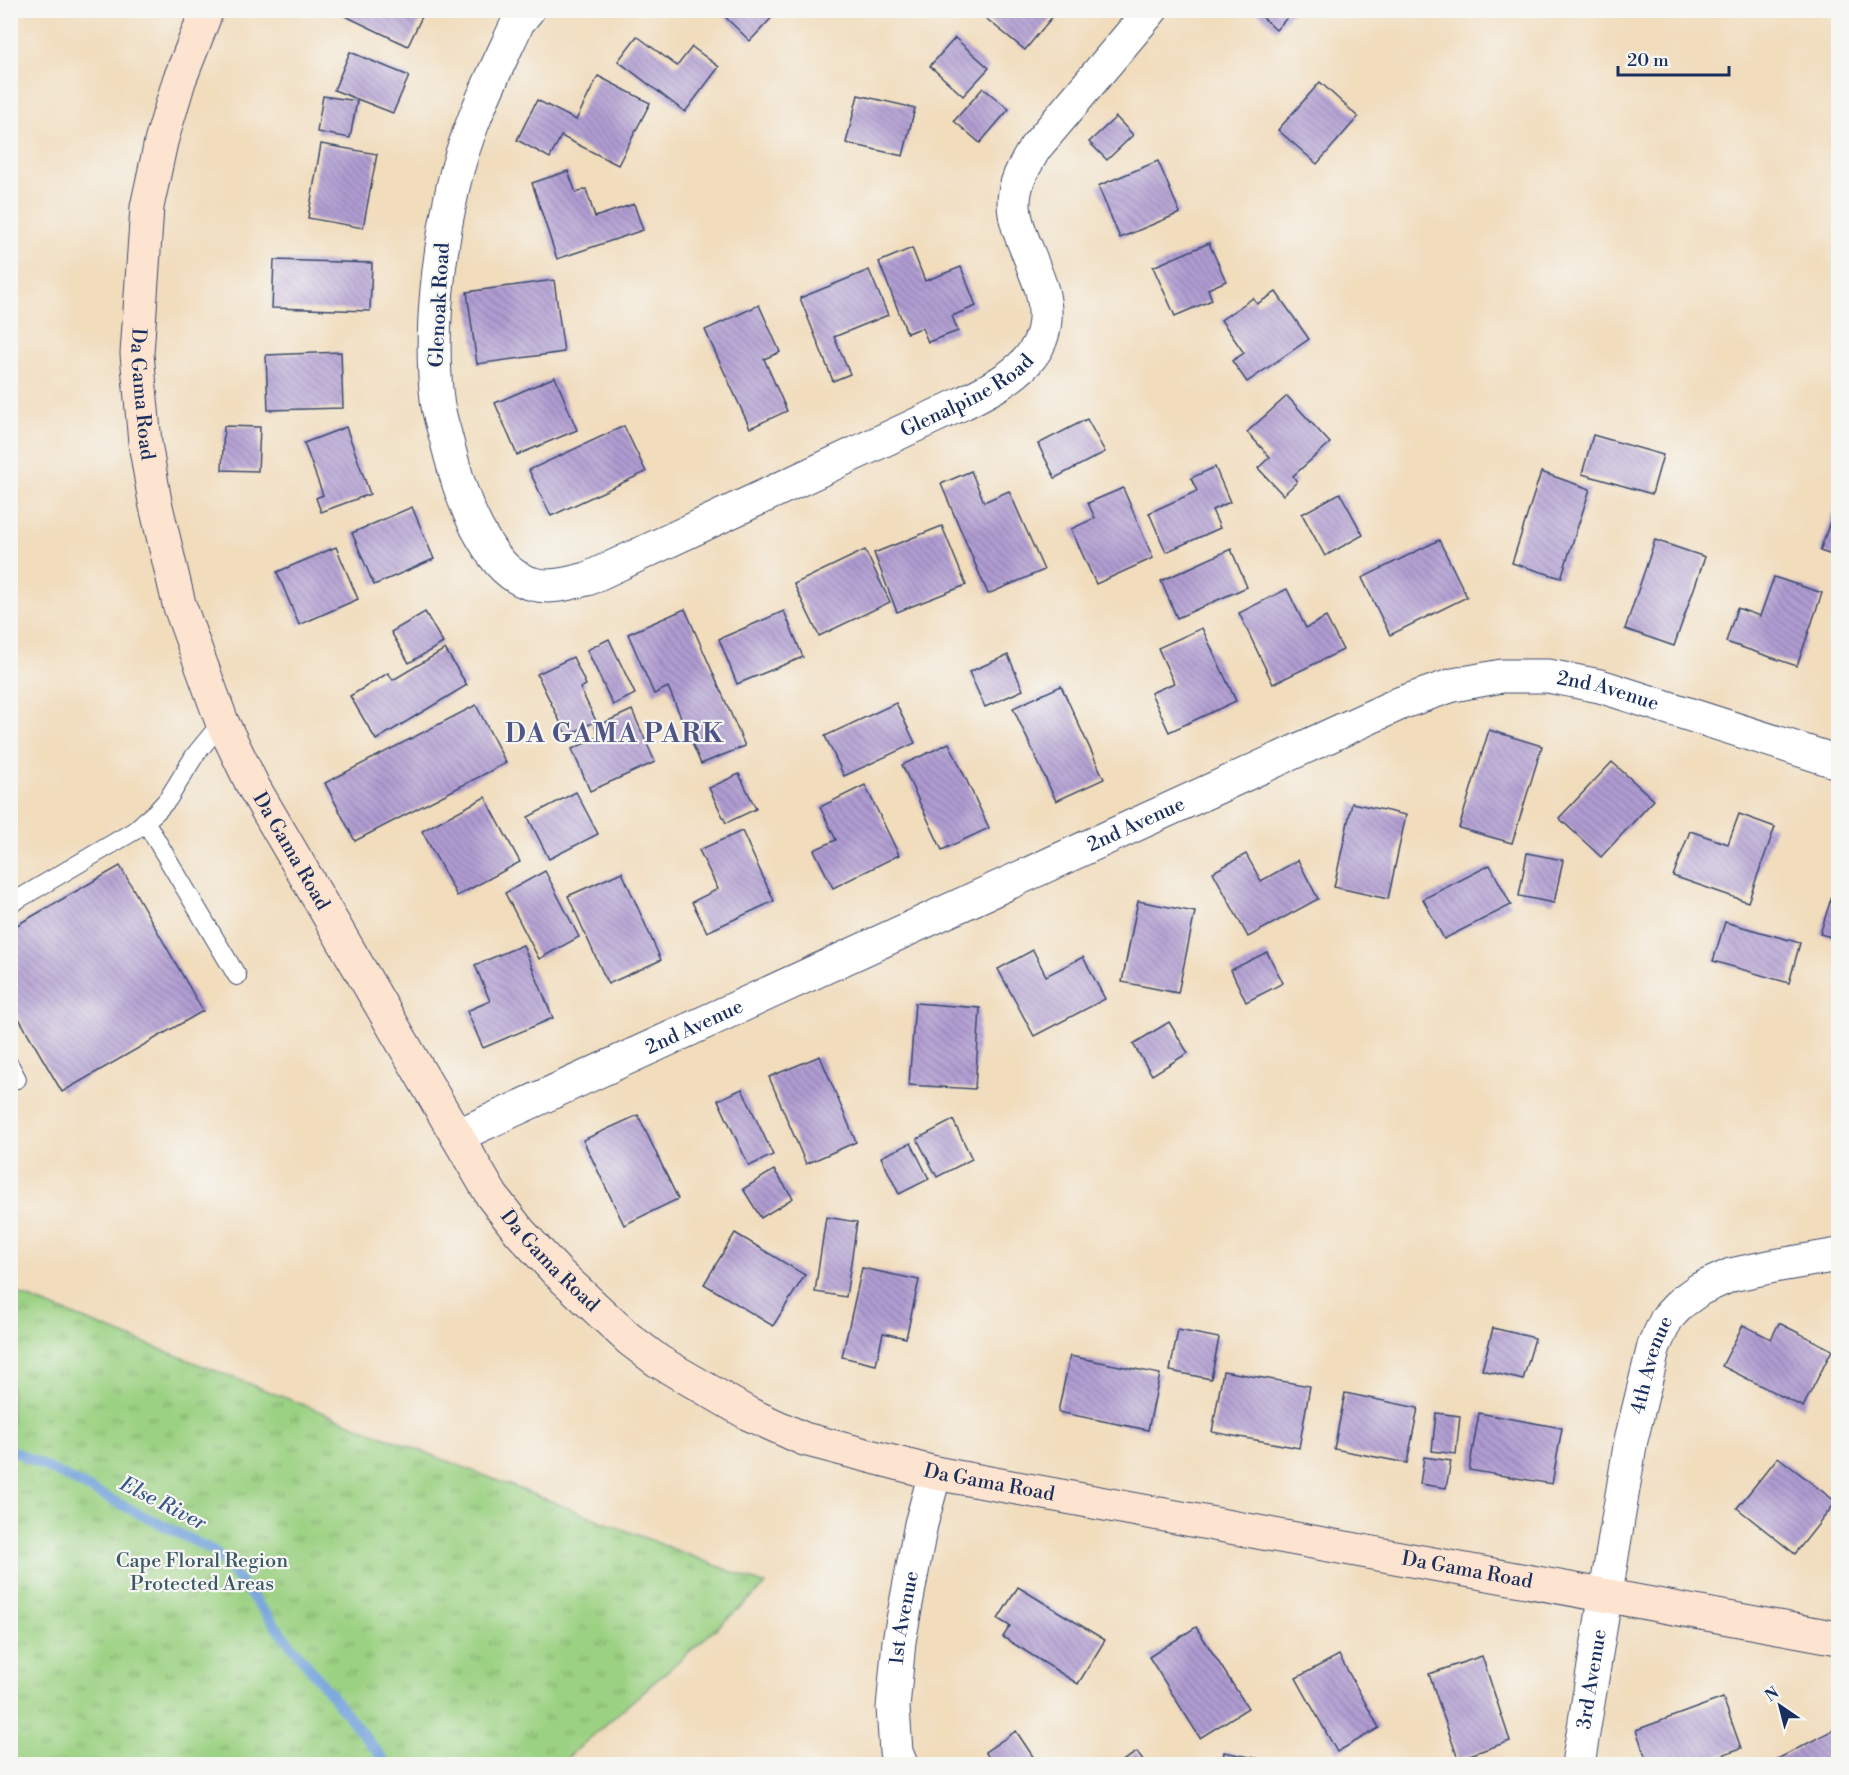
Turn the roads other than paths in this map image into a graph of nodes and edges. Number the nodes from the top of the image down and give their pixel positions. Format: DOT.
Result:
graph roads {
  1 [pos="207,10"];
  2 [pos="528,10"];
  3 [pos="1151,10"];
  4 [pos="533,584"];
  5 [pos="222,722"];
  6 [pos="1839,762"];
  7 [pos="146,821"];
  8 [pos="10,904"];
  9 [pos="237,976"];
  10 [pos="457,1136"];
  11 [pos="1839,1255"];
  12 [pos="935,1473"];
  13 [pos="1606,1596"];
  14 [pos="1839,1638"];
  15 [pos="901,1764"];
  16 [pos="1578,1764"];
  1 -- 5 [label="street, Da Gama Road"];
  2 -- 4 [label="street, Glenoak Road"];
  3 -- 4 [label="street, Glenalpine Road"];
  5 -- 7 [label="lane"];
  5 -- 10 [label="street, Da Gama Road"];
  6 -- 10 [label="street, 2nd Avenue"];
  7 -- 8 [label="lane"];
  7 -- 9 [label="lane"];
  10 -- 12 [label="street, Da Gama Road"];
  11 -- 13 [label="street, 4th Avenue"];
  12 -- 13 [label="street, Da Gama Road"];
  12 -- 15 [label="street, 1st Avenue"];
  13 -- 14 [label="street, Da Gama Road"];
  13 -- 16 [label="street, 3rd Avenue"];
}
